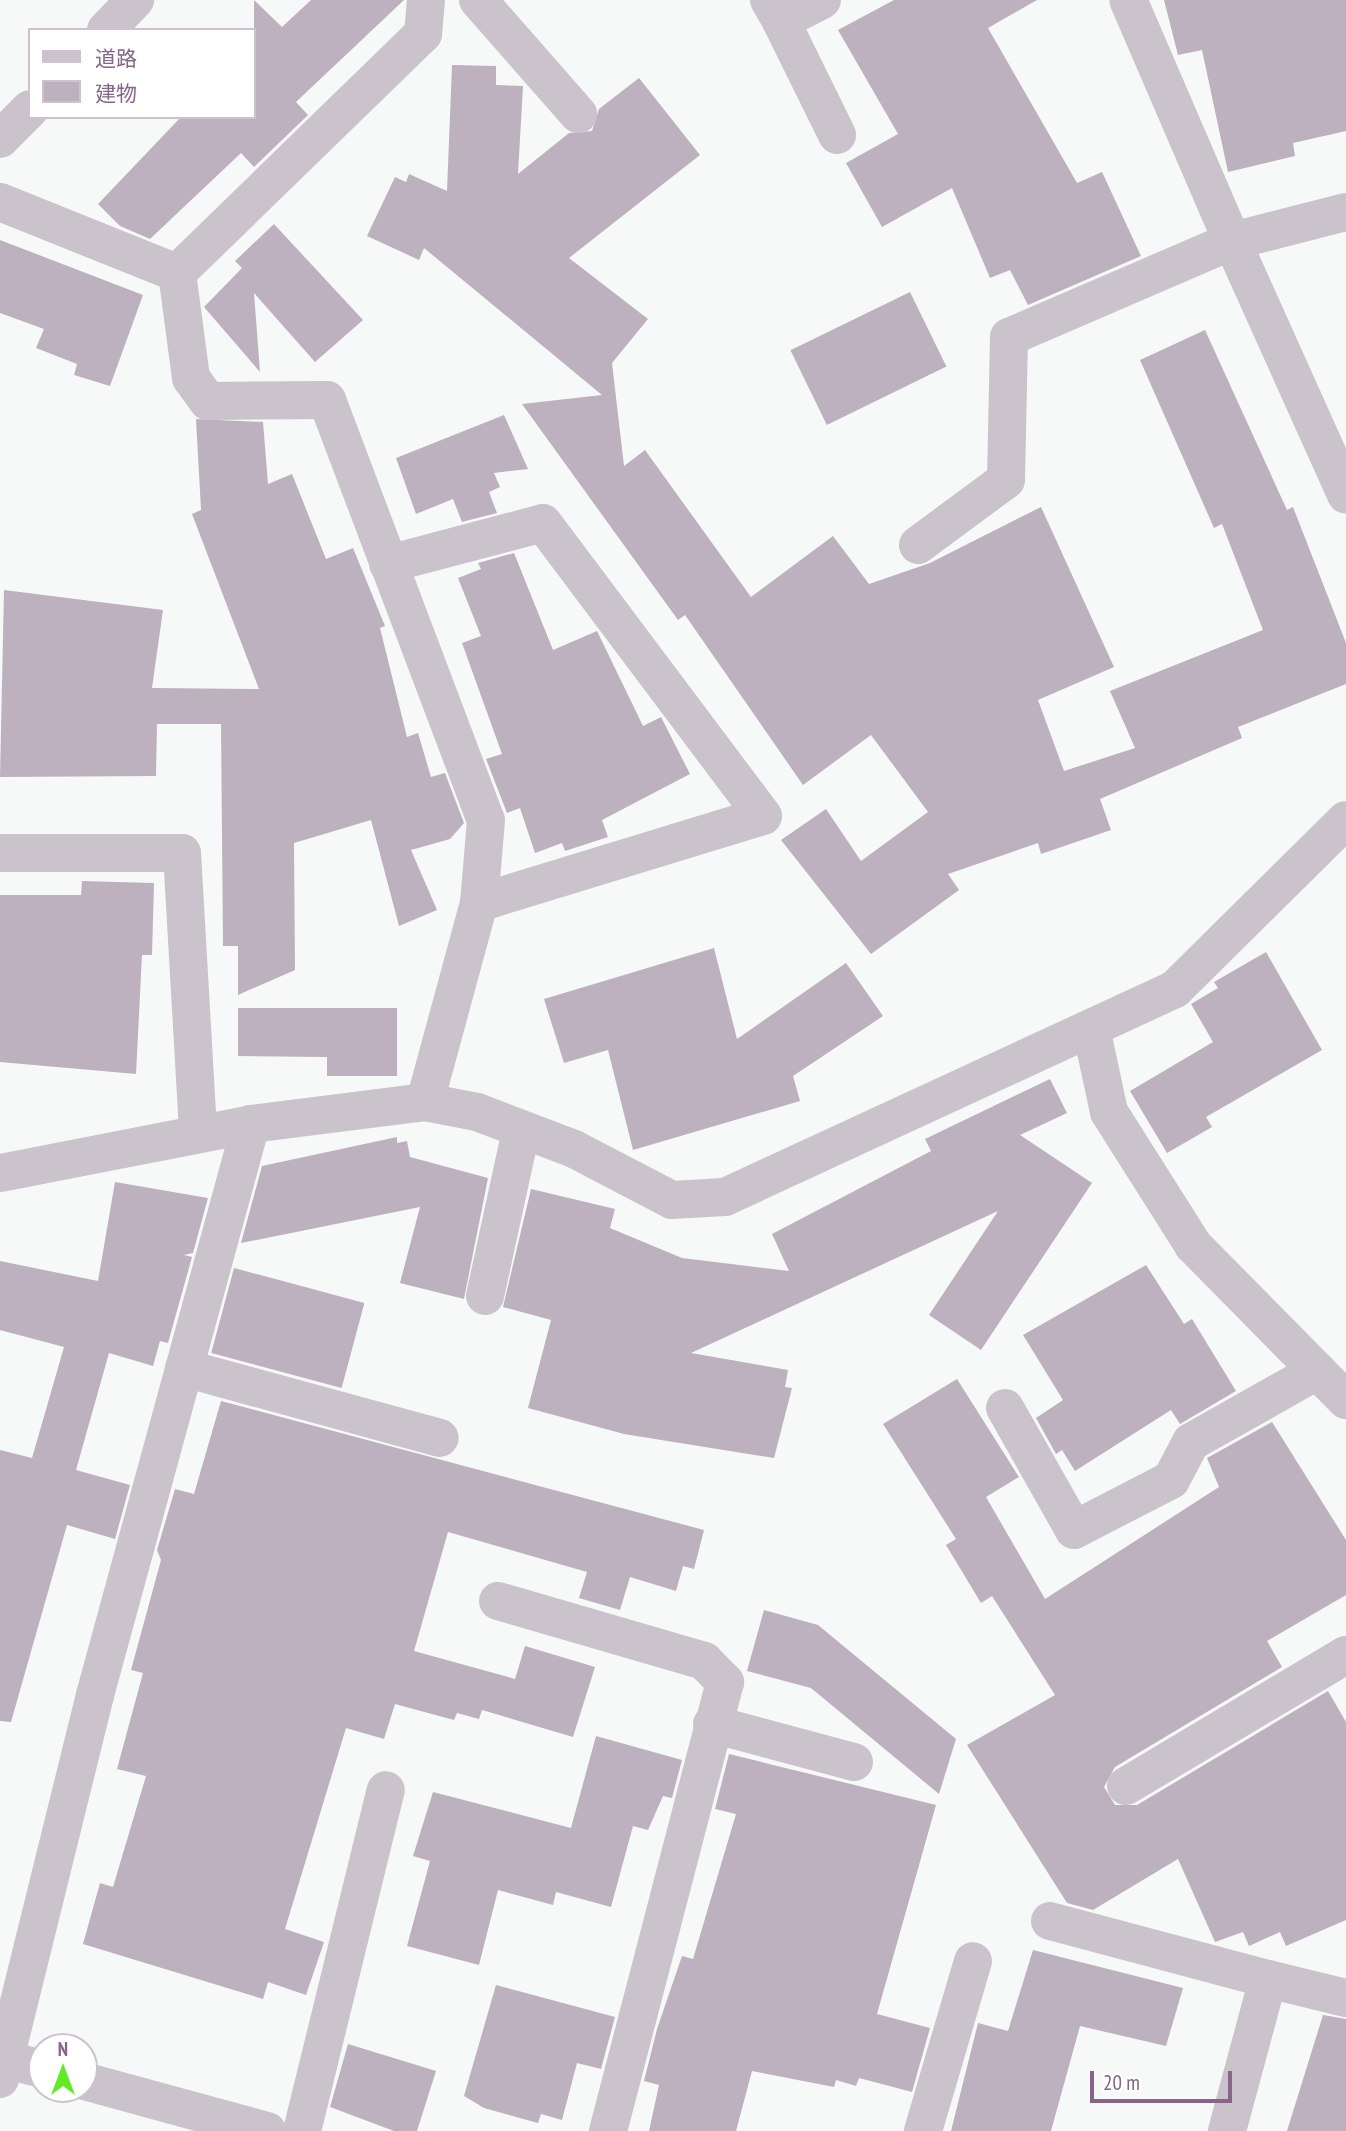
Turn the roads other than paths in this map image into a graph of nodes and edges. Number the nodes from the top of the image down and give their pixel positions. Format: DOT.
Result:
graph roads {
  1 [pos="135,0"];
  2 [pos="426,0"];
  3 [pos="478,0"];
  4 [pos="822,0"];
  5 [pos="1128,0"];
  6 [pos="775,11"];
  7 [pos="108,28"];
  8 [pos="28,111"];
  9 [pos="578,114"];
  10 [pos="837,135"];
  11 [pos="0,139"];
  12 [pos="0,202"];
  13 [pos="1346,212"];
  14 [pos="1232,241"];
  15 [pos="177,274"];
  16 [pos="1346,495"];
  17 [pos="918,544"];
  18 [pos="388,564"];
  19 [pos="1346,820"];
  20 [pos="0,853"];
  21 [pos="479,903"];
  22 [pos="1091,1028"];
  23 [pos="425,1102"];
  24 [pos="251,1124"];
  25 [pos="521,1131"];
  26 [pos="198,1134"];
  27 [pos="0,1172"];
  28 [pos="485,1296"];
  29 [pos="184,1368"];
  30 [pos="1317,1371"];
  31 [pos="1346,1400"];
  32 [pos="1005,1408"];
  33 [pos="440,1437"];
  34 [pos="498,1601"];
  35 [pos="1346,1655"];
  36 [pos="712,1724"];
  37 [pos="854,1762"];
  38 [pos="1126,1786"];
  39 [pos="386,1790"];
  40 [pos="1050,1921"];
  41 [pos="973,1961"];
  42 [pos="1268,1979"];
  43 [pos="1346,1998"];
  44 [pos="1,2065"];
  45 [pos="28,2068"];
  46 [pos="98,2085"];
  47 [pos="267,2131"];
  48 [pos="302,2131"];
  49 [pos="608,2131"];
  50 [pos="923,2131"];
  51 [pos="1227,2131"];
  1 -- 7 [label="street"];
  2 -- 15 [label="street"];
  3 -- 9 [label="street"];
  4 -- 6 [label="street"];
  5 -- 14 [label="street"];
  6 -- 10 [label="street"];
  8 -- 11 [label="street"];
  12 -- 15 [label="street"];
  13 -- 14 [label="street"];
  14 -- 16 [label="street"];
  14 -- 17 [label="street"];
  15 -- 18 [label="street"];
  18 -- 21 [label="street"];
  18 -- 21 [label="street"];
  19 -- 22 [label="street"];
  20 -- 26 [label="street"];
  21 -- 23 [label="street"];
  22 -- 25 [label="street"];
  22 -- 30 [label="street"];
  23 -- 24 [label="street"];
  23 -- 25 [label="street"];
  24 -- 26 [label="street"];
  24 -- 29 [label="street"];
  25 -- 28 [label="street"];
  26 -- 27 [label="street"];
  29 -- 33 [label="street"];
  29 -- 44 [label="street"];
  30 -- 31 [label="street"];
  30 -- 32 [label="street"];
  34 -- 36 [label="street"];
  35 -- 38 [label="street"];
  36 -- 37 [label="street"];
  36 -- 49 [label="street"];
  39 -- 48 [label="street"];
  40 -- 42 [label="street"];
  41 -- 50 [label="street"];
  42 -- 43 [label="street"];
  42 -- 51 [label="street"];
  44 -- 45 [label="street"];
  46 -- 47 [label="street"];
}
